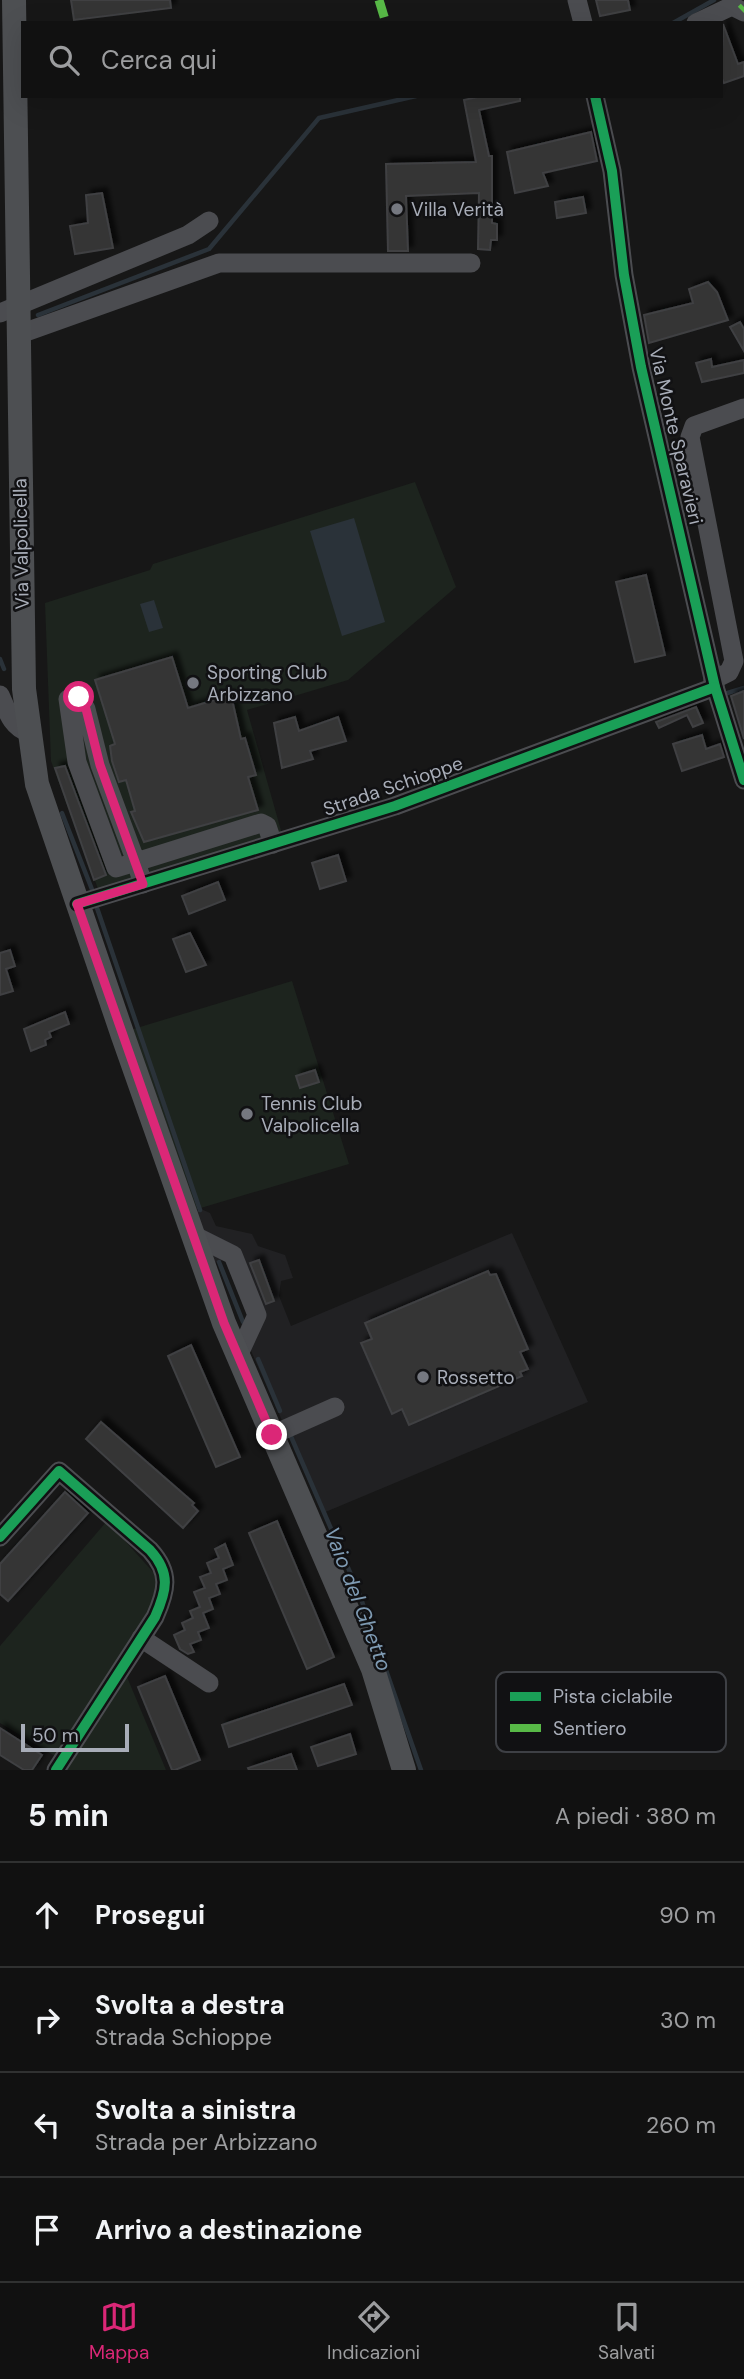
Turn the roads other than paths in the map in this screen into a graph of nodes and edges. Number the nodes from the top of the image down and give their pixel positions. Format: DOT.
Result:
graph roads {
  1 [pos="14,0"];
  2 [pos="577,0"];
  3 [pos="744,12"];
  4 [pos="582,21"];
  5 [pos="700,21"];
  6 [pos="595,98"];
  7 [pos="209,221"];
  8 [pos="471,262"];
  9 [pos="10,308"];
  10 [pos="20,334"];
  11 [pos="744,408"];
  12 [pos="714,684"];
  13 [pos="0,695"];
  14 [pos="28,732"];
  15 [pos="744,780"];
  16 [pos="140,874"];
  17 [pos="77,904"];
  18 [pos="335,1408"];
  19 [pos="272,1435"];
  20 [pos="0,1537"];
  21 [pos="141,1638"];
  22 [pos="209,1684"];
  23 [pos="56,1770"];
  24 [pos="404,1770"];
  1 -- 9 [label="main road, Via Valpolicella"];
  2 -- 4 [label="street"];
  3 -- 5 [label="street"];
  6 -- 12 [label="street, Via Monte Sparavieri"];
  7 -- 9 [label="street"];
  8 -- 10 [label="street"];
  9 -- 10 [label="main road, Via Valpolicella"];
  10 -- 14 [label="main road, Via Valpolicella"];
  11 -- 12 [label="street"];
  12 -- 15 [label="street, Via Monte Sparavieri"];
  12 -- 16 [label="street, Strada Schioppe"];
  13 -- 14 [label="street"];
  14 -- 17 [label="main road, Via Valpolicella"];
  16 -- 16 [label="street"];
  16 -- 17 [label="street, Strada Schioppe"];
  17 -- 19 [label="main road, Via Valpolicella"];
  18 -- 19 [label="street"];
  19 -- 24 [label="main road, Via Valpolicella"];
  20 -- 21 [label="street"];
  21 -- 22 [label="street"];
  21 -- 23 [label="street"];
}
